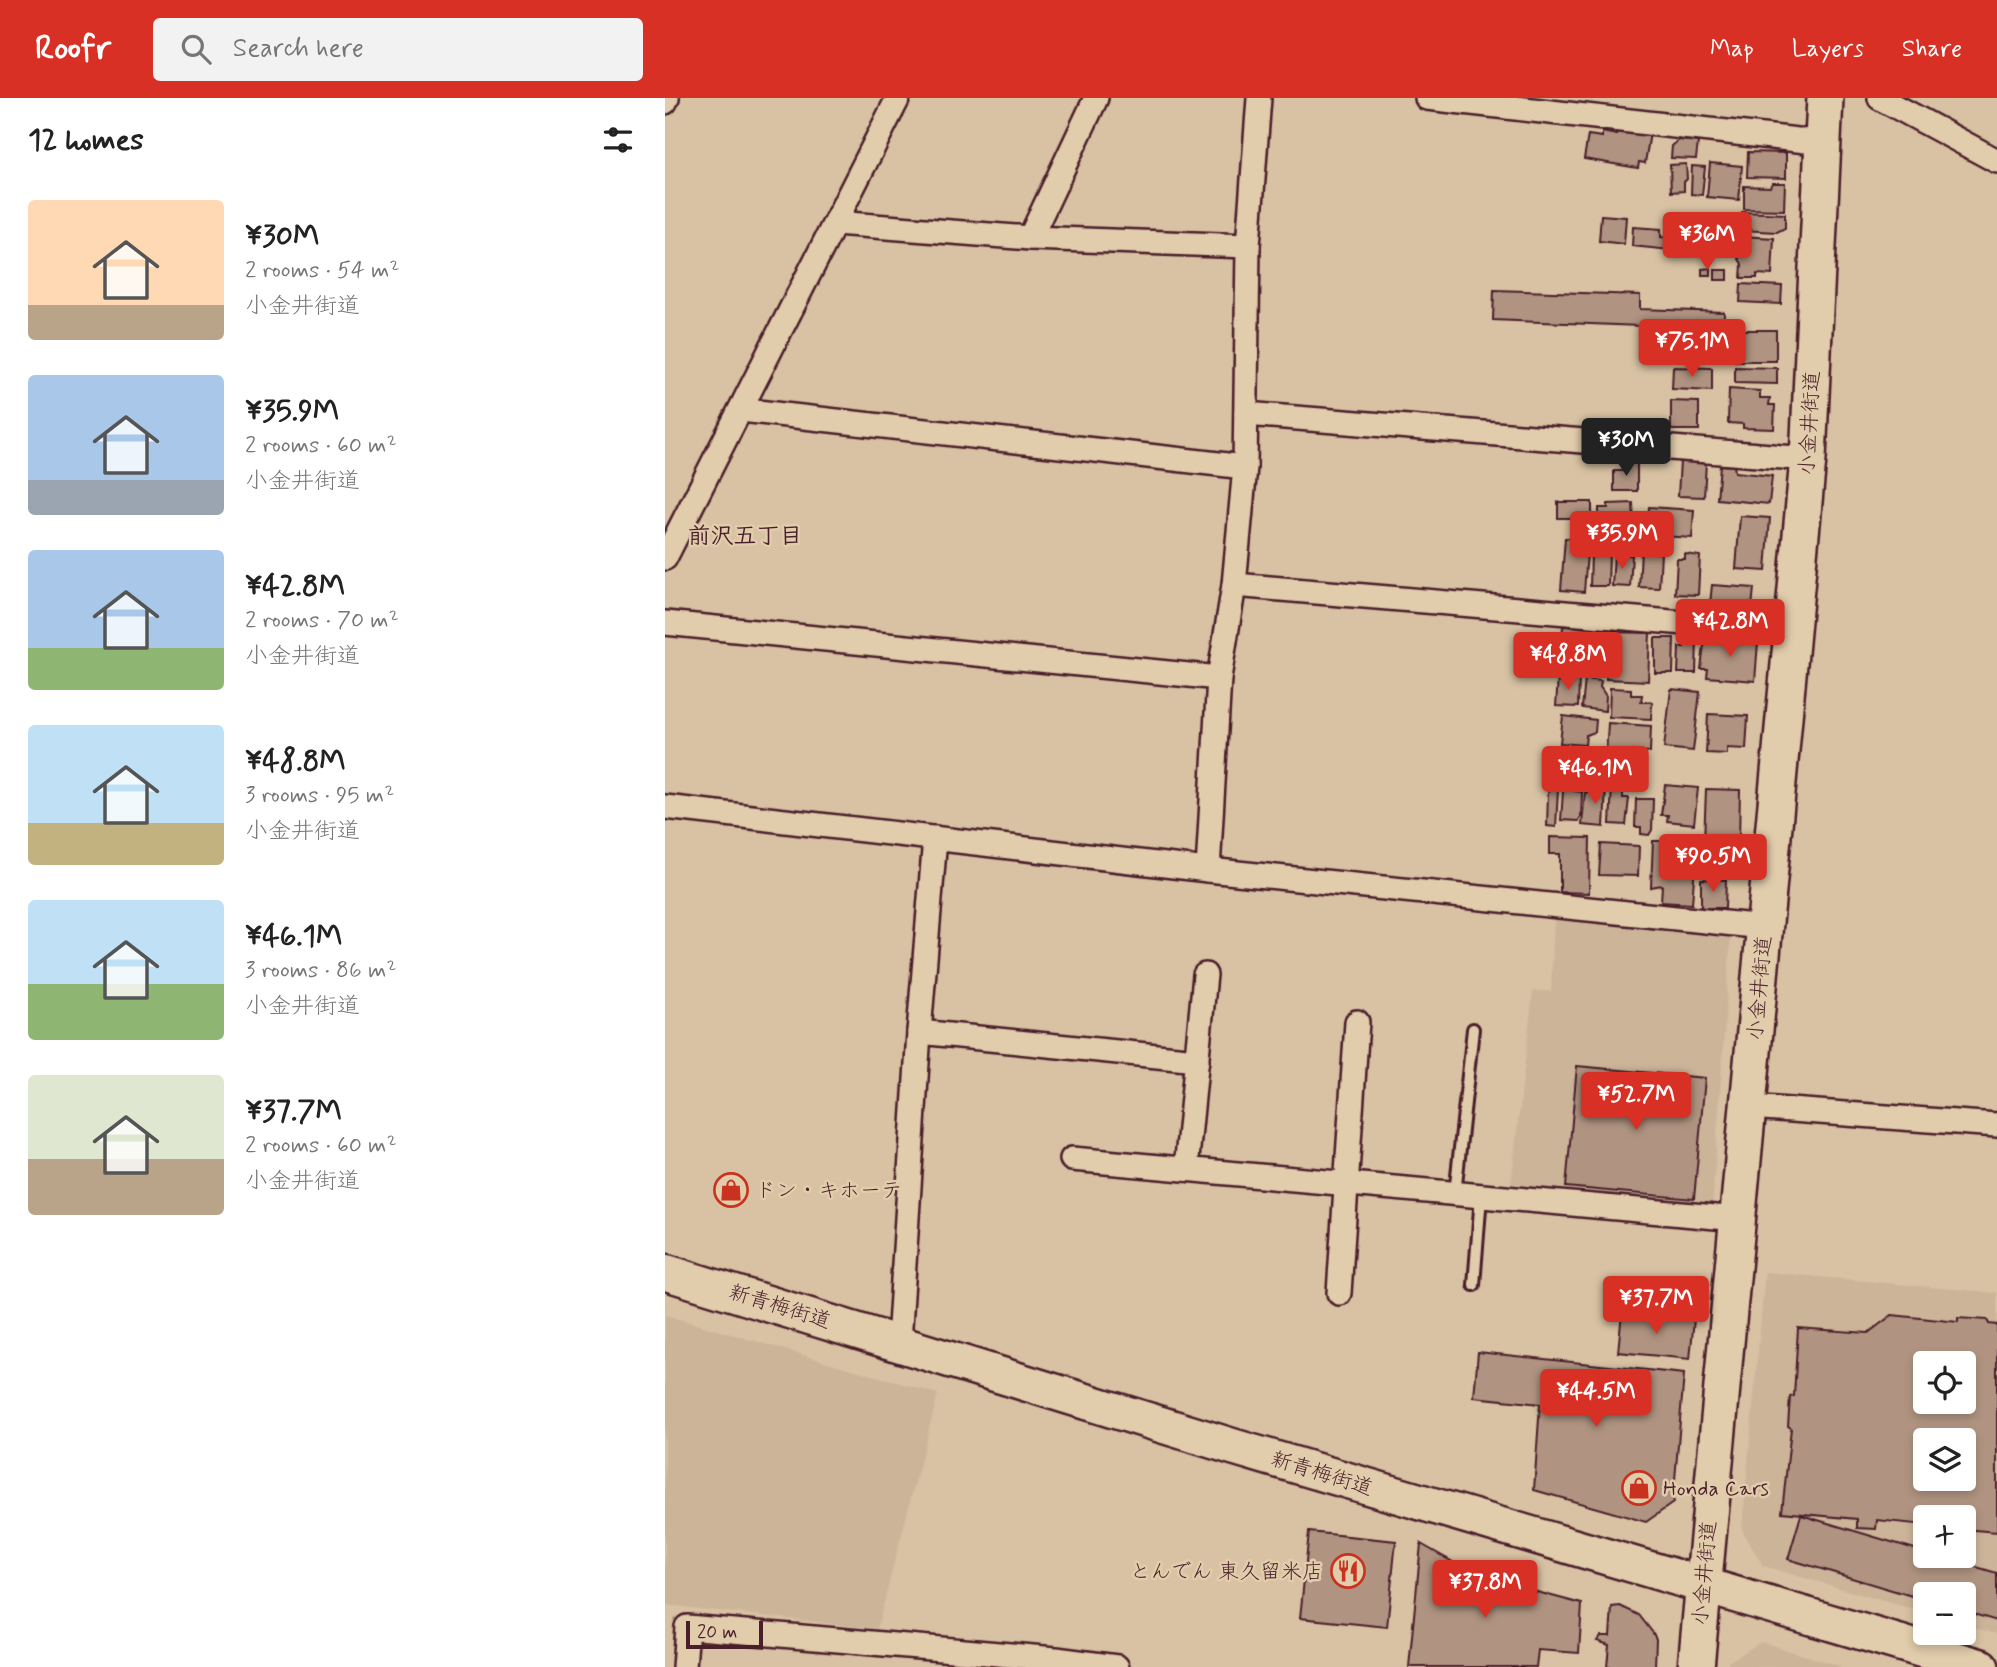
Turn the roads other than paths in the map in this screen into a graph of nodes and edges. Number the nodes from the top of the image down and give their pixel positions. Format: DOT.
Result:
graph roads {
  1 [pos="898,98"];
  2 [pos="1096,98"];
  3 [pos="1259,98"];
  4 [pos="1427,98"];
  5 [pos="1825,98"];
  6 [pos="1880,98"];
  7 [pos="1824,143"];
  8 [pos="1997,161"];
  9 [pos="835,223"];
  10 [pos="1030,238"];
  11 [pos="1248,246"];
  12 [pos="741,410"];
  13 [pos="1246,414"];
  14 [pos="1808,459"];
  15 [pos="1245,467"];
  16 [pos="665,558"];
  17 [pos="1234,585"];
  18 [pos="665,623"];
  19 [pos="1791,632"];
  20 [pos="1219,678"];
  21 [pos="665,807"];
  22 [pos="935,838"];
  23 [pos="1207,870"];
  24 [pos="1764,927"];
  25 [pos="1205,975"];
  26 [pos="1357,1022"];
  27 [pos="1473,1029"];
  28 [pos="919,1032"];
  29 [pos="1197,1060"];
  30 [pos="1749,1107"];
  31 [pos="1997,1125"];
  32 [pos="1072,1159"];
  33 [pos="1186,1169"];
  34 [pos="1346,1184"];
  35 [pos="1455,1194"];
  36 [pos="1481,1196"];
  37 [pos="1738,1219"];
  38 [pos="665,1272"];
  39 [pos="1474,1285"];
  40 [pos="1339,1293"];
  41 [pos="899,1342"];
  42 [pos="1703,1586"];
  43 [pos="1055,1663"];
  44 [pos="684,1667"];
  45 [pos="1117,1667"];
  46 [pos="1696,1667"];
  47 [pos="1981,1667"];
  1 -- 9 [label="street"];
  2 -- 10 [label="street"];
  3 -- 11 [label="street"];
  4 -- 7 [label="street"];
  5 -- 7 [label="main road, 小金井街道"];
  6 -- 8 [label="street"];
  7 -- 14 [label="main road, 小金井街道"];
  9 -- 10 [label="street"];
  9 -- 12 [label="street"];
  10 -- 11 [label="street"];
  11 -- 13 [label="street"];
  12 -- 15 [label="street"];
  12 -- 16 [label="street"];
  13 -- 14 [label="street"];
  13 -- 15 [label="street"];
  14 -- 19 [label="main road, 小金井街道"];
  15 -- 17 [label="street"];
  17 -- 19 [label="street"];
  17 -- 20 [label="street"];
  18 -- 20 [label="street"];
  19 -- 24 [label="main road, 小金井街道"];
  20 -- 23 [label="street"];
  21 -- 22 [label="street"];
  22 -- 23 [label="street"];
  22 -- 28 [label="street"];
  23 -- 24 [label="street"];
  24 -- 30 [label="main road, 小金井街道"];
  25 -- 29 [label="street"];
  26 -- 34 [label="street"];
  27 -- 35 [label="lane"];
  28 -- 29 [label="street"];
  28 -- 41 [label="street"];
  29 -- 33 [label="street"];
  30 -- 31 [label="street"];
  30 -- 37 [label="main road, 小金井街道"];
  32 -- 33 [label="street"];
  33 -- 34 [label="street"];
  34 -- 35 [label="street"];
  34 -- 40 [label="street"];
  35 -- 36 [label="street"];
  36 -- 37 [label="street"];
  36 -- 39 [label="lane"];
  37 -- 42 [label="main road, 小金井街道"];
  38 -- 41 [label="main road, 新青梅街道"];
  41 -- 42 [label="main road, 新青梅街道"];
  42 -- 46 [label="main road, 小金井街道"];
  42 -- 47 [label="main road, 新青梅街道"];
  43 -- 44 [label="street"];
  43 -- 45 [label="street"];
}
